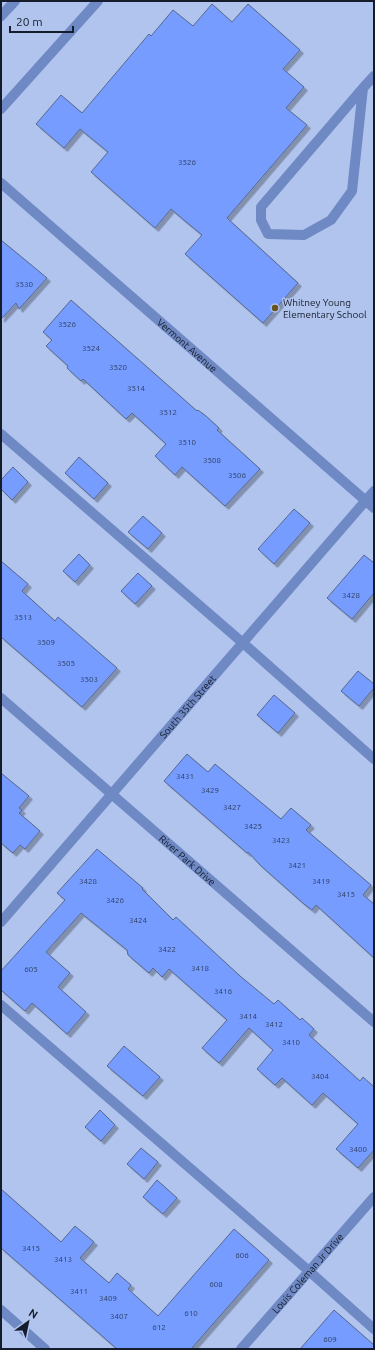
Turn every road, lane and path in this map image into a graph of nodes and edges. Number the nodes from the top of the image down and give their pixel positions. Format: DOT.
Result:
graph roads {
  1 [pos="14,1"];
  2 [pos="93,3"];
  3 [pos="1,16"];
  4 [pos="374,76"];
  5 [pos="363,88"];
  6 [pos="1,109"];
  7 [pos="1,183"];
  8 [pos="1,434"];
  9 [pos="374,491"];
  10 [pos="366,500"];
  11 [pos="374,508"];
  12 [pos="243,643"];
  13 [pos="1,698"];
  14 [pos="374,759"];
  15 [pos="113,795"];
  16 [pos="1,922"];
  17 [pos="1,1005"];
  18 [pos="374,1022"];
  19 [pos="374,1197"];
  20 [pos="309,1271"];
  21 [pos="1,1310"];
  22 [pos="374,1329"];
  23 [pos="45,1349"];
  24 [pos="241,1349"];
  1 -- 3 [label="street"];
  2 -- 6 [label="street"];
  4 -- 5 [label="street"];
  5 -- 5 [label="street"];
  7 -- 10 [label="street, Vermont Avenue"];
  8 -- 12 [label="street"];
  9 -- 10 [label="street, South 35th Street"];
  10 -- 11 [label="street, Vermont Avenue"];
  10 -- 12 [label="street, South 35th Street"];
  12 -- 14 [label="street"];
  12 -- 15 [label="street, South 35th Street"];
  13 -- 15 [label="street, River Park Drive"];
  15 -- 16 [label="street, South 35th Street"];
  15 -- 18 [label="street, River Park Drive"];
  17 -- 20 [label="street"];
  19 -- 20 [label="street, Louis Coleman Jr Drive"];
  20 -- 22 [label="street"];
  20 -- 24 [label="street, Louis Coleman Jr Drive"];
  21 -- 23 [label="street"];
}
